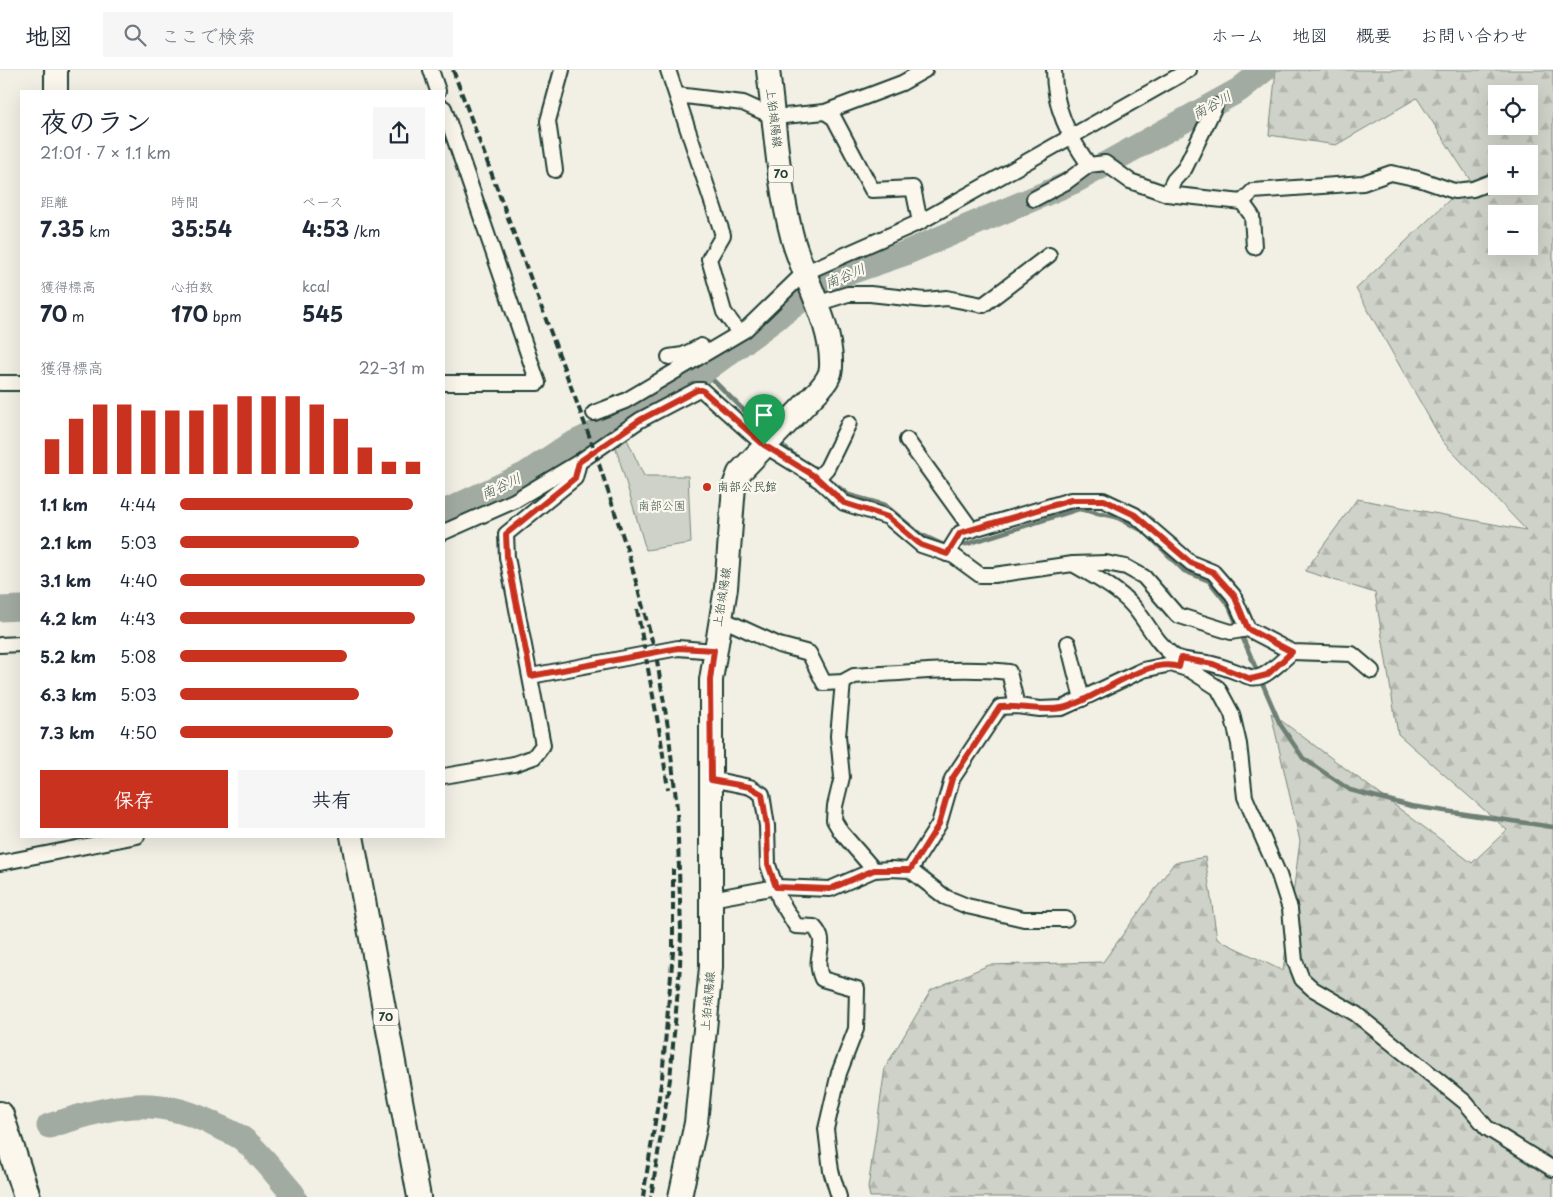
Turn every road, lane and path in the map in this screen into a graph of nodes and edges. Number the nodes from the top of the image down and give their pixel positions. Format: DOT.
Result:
graph roads {
  1 [pos="56,70"];
  2 [pos="431,70"];
  3 [pos="562,70"];
  4 [pos="668,70"];
  5 [pos="768,70"];
  6 [pos="926,70"];
  7 [pos="1054,70"];
  8 [pos="1189,70"];
  9 [pos="56,90"];
  10 [pos="438,90"];
  11 [pos="677,95"];
  12 [pos="1215,106"];
  13 [pos="445,111"];
  14 [pos="825,112"];
  15 [pos="774,117"];
  16 [pos="1069,136"];
  17 [pos="1089,165"];
  18 [pos="555,170"];
  19 [pos="1488,183"];
  20 [pos="1167,194"];
  21 [pos="1034,199"];
  22 [pos="1242,202"];
  23 [pos="920,222"];
  24 [pos="1254,247"];
  25 [pos="1049,255"];
  26 [pos="799,279"];
  27 [pos="816,302"];
  28 [pos="735,327"];
  29 [pos="668,357"];
  30 [pos="0,383"];
  31 [pos="20,383"];
  32 [pos="445,383"];
  33 [pos="594,413"];
  34 [pos="849,423"];
  35 [pos="907,440"];
  36 [pos="764,445"];
  37 [pos="579,462"];
  38 [pos="817,478"];
  39 [pos="972,530"];
  40 [pos="445,532"];
  41 [pos="947,554"];
  42 [pos="1073,564"];
  43 [pos="720,618"];
  44 [pos="1248,629"];
  45 [pos="1068,643"];
  46 [pos="20,644"];
  47 [pos="0,645"];
  48 [pos="714,650"];
  49 [pos="1292,652"];
  50 [pos="1180,662"];
  51 [pos="1372,671"];
  52 [pos="531,676"];
  53 [pos="843,682"];
  54 [pos="1082,698"];
  55 [pos="1017,706"];
  56 [pos="445,776"];
  57 [pos="711,780"];
  58 [pos="127,838"];
  59 [pos="352,838"];
  60 [pos="0,863"];
  61 [pos="874,870"];
  62 [pos="910,870"];
  63 [pos="776,887"];
  64 [pos="711,899"];
  65 [pos="1066,919"];
  66 [pos="0,1116"];
  67 [pos="1553,1169"];
  68 [pos="27,1197"];
  69 [pos="419,1197"];
  70 [pos="680,1197"];
  71 [pos="839,1197"];
  1 -- 9 [label="main road"];
  2 -- 10 [label="street"];
  3 -- 18 [label="street"];
  4 -- 11 [label="street"];
  5 -- 15 [label="main road, 上狛城陽線 / 70"];
  6 -- 14 [label="street"];
  7 -- 16 [label="street"];
  8 -- 16 [label="street"];
  11 -- 15 [label="street"];
  11 -- 28 [label="street"];
  12 -- 20 [label="street"];
  13 -- 32 [label="street"];
  14 -- 15 [label="street"];
  14 -- 23 [label="street"];
  15 -- 26 [label="main road, 上狛城陽線 / 70"];
  16 -- 17 [label="street"];
  16 -- 23 [label="street"];
  17 -- 20 [label="street"];
  17 -- 21 [label="street"];
  19 -- 22 [label="street"];
  20 -- 22 [label="street"];
  22 -- 24 [label="street"];
  23 -- 26 [label="street"];
  25 -- 27 [label="street"];
  26 -- 27 [label="main road, 上狛城陽線 / 70"];
  26 -- 28 [label="street"];
  26 -- 33 [label="street"];
  27 -- 36 [label="main road, 上狛城陽線 / 70"];
  28 -- 29 [label="street"];
  30 -- 31 [label="street"];
  34 -- 38 [label="street"];
  35 -- 39 [label="street"];
  36 -- 37 [label="street"];
  36 -- 38 [label="street"];
  36 -- 43 [label="main road, 上狛城陽線 / 70"];
  37 -- 40 [label="street"];
  37 -- 52 [label="street"];
  38 -- 41 [label="street"];
  39 -- 41 [label="street"];
  39 -- 44 [label="street"];
  41 -- 42 [label="street"];
  42 -- 44 [label="street"];
  42 -- 50 [label="street"];
  43 -- 48 [label="main road, 上狛城陽線 / 70"];
  43 -- 53 [label="street"];
  44 -- 49 [label="street"];
  45 -- 54 [label="street"];
  46 -- 47 [label="street"];
  48 -- 52 [label="street"];
  48 -- 57 [label="main road, 上狛城陽線 / 70"];
  49 -- 50 [label="street"];
  49 -- 51 [label="street"];
  50 -- 54 [label="street"];
  50 -- 67 [label="street"];
  52 -- 56 [label="street"];
  53 -- 55 [label="street"];
  53 -- 61 [label="street"];
  54 -- 55 [label="street"];
  55 -- 62 [label="street"];
  57 -- 63 [label="street"];
  57 -- 64 [label="main road, 上狛城陽線 / 70"];
  58 -- 60 [label="street"];
  59 -- 69 [label="main road, 70"];
  61 -- 62 [label="street"];
  61 -- 63 [label="street"];
  62 -- 65 [label="street"];
  63 -- 64 [label="street"];
  63 -- 71 [label="street"];
  64 -- 70 [label="main road, 上狛城陽線 / 70"];
  66 -- 68 [label="highway"];
}
